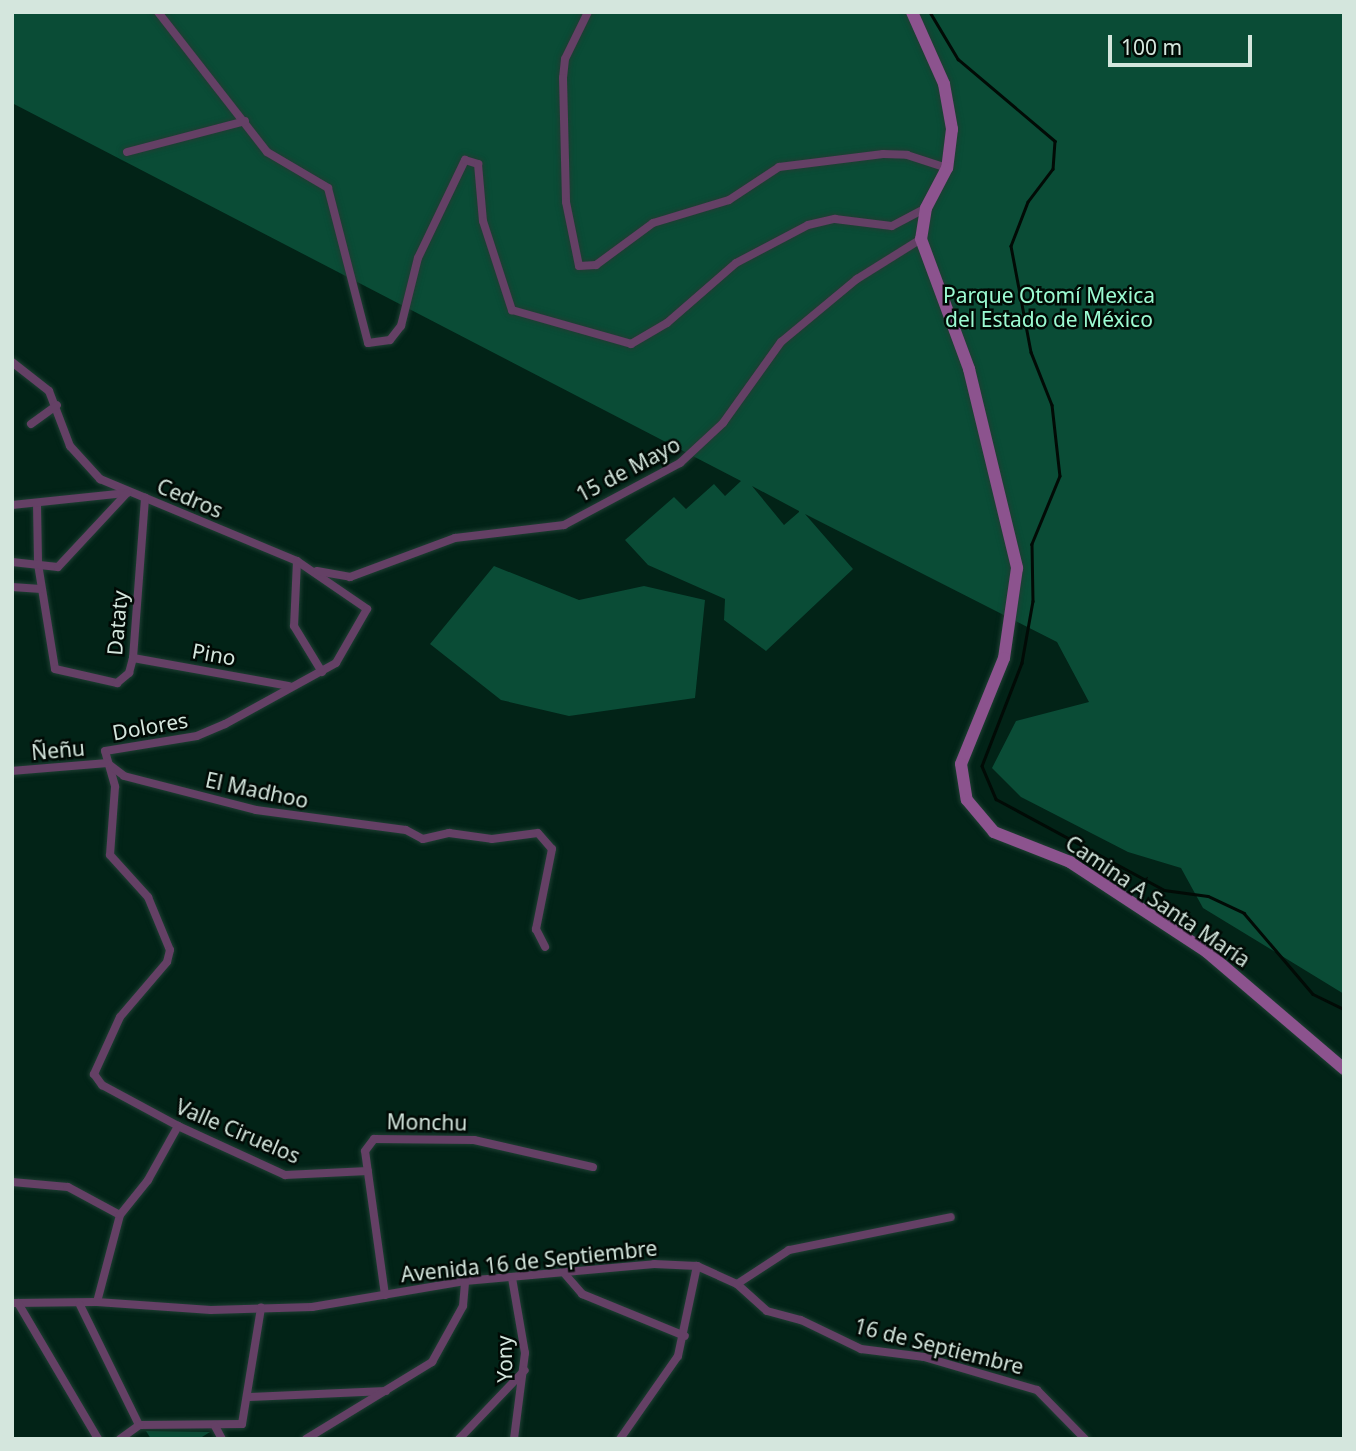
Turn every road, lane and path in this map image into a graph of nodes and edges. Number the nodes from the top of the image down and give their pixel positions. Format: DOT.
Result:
graph roads {
  1 [pos="158,12"];
  2 [pos="588,12"];
  3 [pos="912,12"];
  4 [pos="244,121"];
  5 [pos="127,152"];
  6 [pos="947,168"];
  7 [pos="926,208"];
  8 [pos="921,239"];
  9 [pos="12,362"];
  10 [pos="57,405"];
  11 [pos="31,424"];
  12 [pos="127,493"];
  13 [pos="145,496"];
  14 [pos="37,503"];
  15 [pos="13,505"];
  16 [pos="297,561"];
  17 [pos="12,562"];
  18 [pos="38,564"];
  19 [pos="314,571"];
  20 [pos="12,587"];
  21 [pos="41,589"];
  22 [pos="367,609"];
  23 [pos="133,658"];
  24 [pos="322,672"];
  25 [pos="288,686"];
  26 [pos="107,763"];
  27 [pos="12,771"];
  28 [pos="545,947"];
  29 [pos="1344,1069"];
  30 [pos="102,1085"];
  31 [pos="178,1126"];
  32 [pos="593,1167"];
  33 [pos="368,1171"];
  34 [pos="12,1182"];
  35 [pos="120,1215"];
  36 [pos="951,1217"];
  37 [pos="697,1266"];
  38 [pos="564,1273"];
  39 [pos="512,1278"];
  40 [pos="465,1281"];
  41 [pos="737,1284"];
  42 [pos="385,1295"];
  43 [pos="97,1302"];
  44 [pos="15,1303"];
  45 [pos="80,1305"];
  46 [pos="261,1308"];
  47 [pos="685,1336"];
  48 [pos="525,1370"];
  49 [pos="389,1390"];
  50 [pos="250,1397"];
  51 [pos="139,1425"];
  52 [pos="215,1426"];
  53 [pos="98,1439"];
  54 [pos="120,1439"];
  55 [pos="222,1439"];
  56 [pos="306,1439"];
  57 [pos="459,1439"];
  58 [pos="514,1439"];
  59 [pos="620,1439"];
  60 [pos="1085,1439"];
  1 -- 4 [label="street"];
  2 -- 6 [label="street"];
  3 -- 6 [label="main road, Camina A Santa María"];
  4 -- 5 [label="street"];
  4 -- 7 [label="street"];
  6 -- 7 [label="main road, Camina A Santa María"];
  7 -- 8 [label="main road, Camina A Santa María"];
  8 -- 19 [label="street, 15 de Mayo"];
  8 -- 29 [label="main road, Camina A Santa María"];
  9 -- 10 [label="street"];
  10 -- 11 [label="street"];
  10 -- 12 [label="street"];
  12 -- 13 [label="street, Cedros"];
  12 -- 14 [label="street"];
  12 -- 18 [label="street, Cedros"];
  13 -- 16 [label="street, Cedros"];
  13 -- 23 [label="street, Dataty"];
  14 -- 15 [label="street"];
  14 -- 18 [label="street"];
  16 -- 19 [label="street, Cedros"];
  16 -- 24 [label="street"];
  17 -- 18 [label="street, Cedros"];
  18 -- 21 [label="street"];
  19 -- 22 [label="street, Cedros"];
  20 -- 21 [label="street"];
  21 -- 23 [label="street, Dataty"];
  22 -- 24 [label="street, Dolores"];
  23 -- 25 [label="street, Pino"];
  24 -- 25 [label="street, Dolores"];
  25 -- 26 [label="street, Dolores"];
  26 -- 27 [label="street, Ñeñu"];
  26 -- 28 [label="street, El Madhoo"];
  26 -- 30 [label="street, Dolores"];
  30 -- 31 [label="street, Valle Ciruelos"];
  31 -- 33 [label="street, Valle Ciruelos"];
  31 -- 35 [label="street"];
  32 -- 33 [label="street, Monchu"];
  33 -- 42 [label="street, Monchu"];
  34 -- 35 [label="street"];
  35 -- 43 [label="street"];
  36 -- 41 [label="street"];
  37 -- 38 [label="street, Avenida 16 de Septiembre"];
  37 -- 41 [label="street, Avenida 16 de Septiembre"];
  37 -- 47 [label="street"];
  38 -- 39 [label="street, Avenida 16 de Septiembre"];
  38 -- 47 [label="street"];
  39 -- 40 [label="street, Avenida 16 de Septiembre"];
  39 -- 48 [label="street, Yony"];
  40 -- 42 [label="street, Avenida 16 de Septiembre"];
  40 -- 49 [label="street"];
  41 -- 60 [label="street, 16 de Septiembre"];
  42 -- 46 [label="street, Avenida 16 de Septiembre"];
  43 -- 45 [label="street, Avenida 16 de Septiembre"];
  43 -- 46 [label="street, Avenida 16 de Septiembre"];
  44 -- 45 [label="street, Avenida 16 de Septiembre"];
  44 -- 53 [label="street"];
  45 -- 51 [label="street"];
  46 -- 50 [label="street"];
  47 -- 59 [label="street"];
  48 -- 57 [label="street"];
  48 -- 58 [label="street, Yony"];
  49 -- 50 [label="street"];
  49 -- 56 [label="street"];
  50 -- 52 [label="street"];
  51 -- 52 [label="street"];
  51 -- 54 [label="street"];
  52 -- 55 [label="street"];
}
